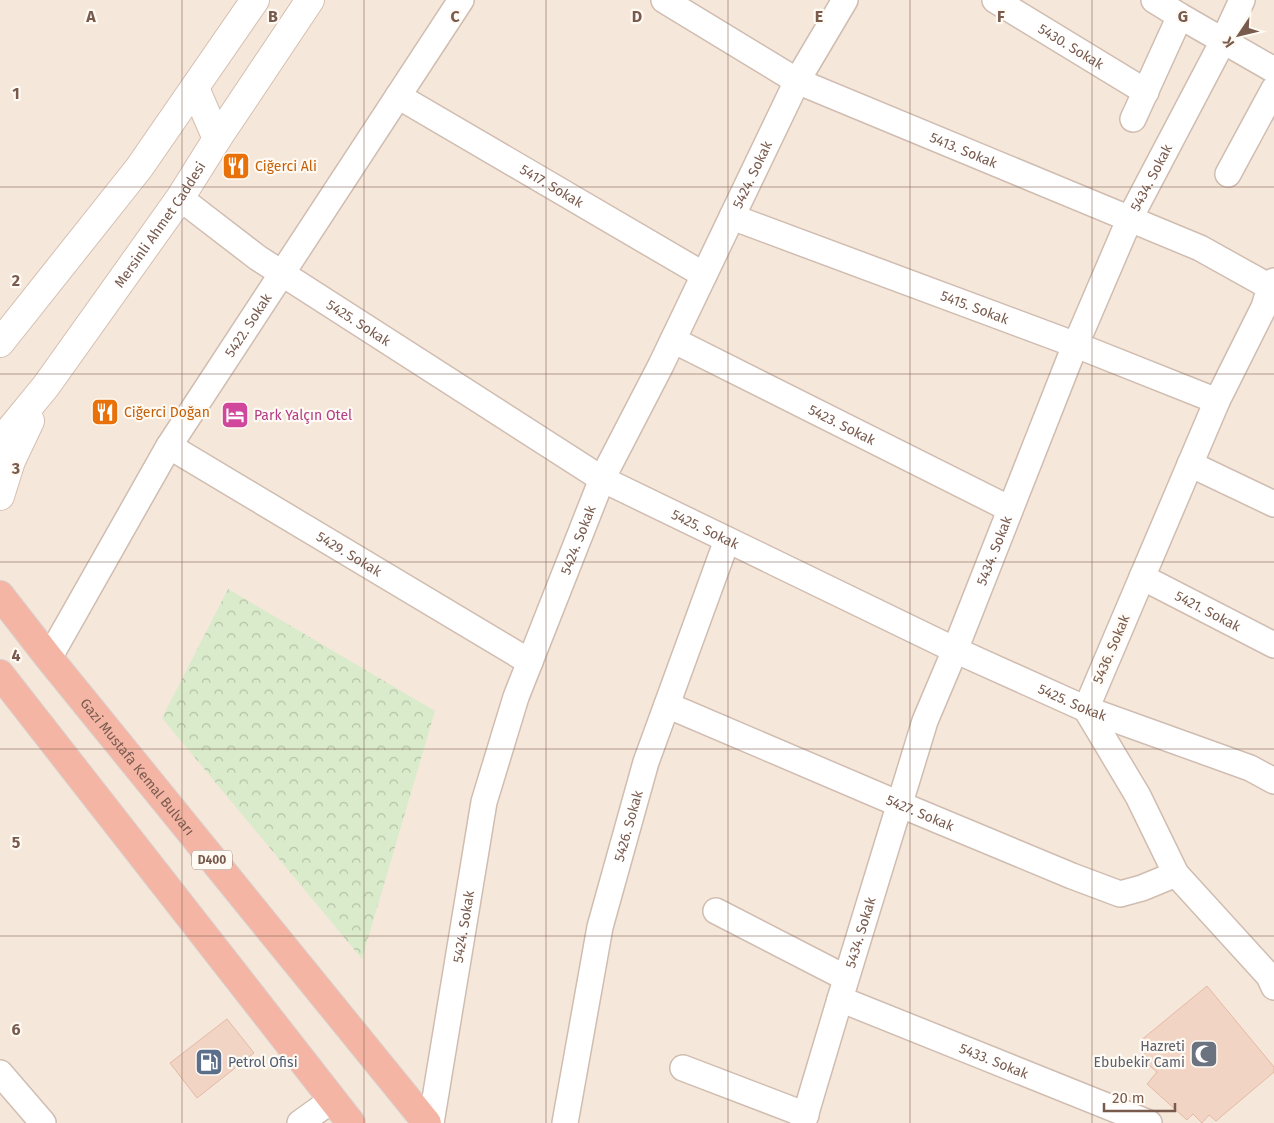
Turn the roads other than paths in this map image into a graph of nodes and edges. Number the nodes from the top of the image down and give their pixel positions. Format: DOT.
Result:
graph roads {
  1 [pos="256,0"];
  2 [pos="310,0"];
  3 [pos="461,0"];
  4 [pos="664,0"];
  5 [pos="845,0"];
  6 [pos="995,0"];
  7 [pos="1154,0"];
  8 [pos="1242,0"];
  9 [pos="1180,16"];
  10 [pos="1223,41"];
  11 [pos="1274,70"];
  12 [pos="797,81"];
  13 [pos="195,88"];
  14 [pos="1274,89"];
  15 [pos="1146,92"];
  16 [pos="398,96"];
  17 [pos="1133,119"];
  18 [pos="217,140"];
  19 [pos="1228,174"];
  20 [pos="180,198"];
  21 [pos="732,217"];
  22 [pos="1130,218"];
  23 [pos="282,273"];
  24 [pos="704,275"];
  25 [pos="1271,297"];
  26 [pos="673,340"];
  27 [pos="1,341"];
  28 [pos="1076,345"];
  29 [pos="46,386"];
  30 [pos="1217,401"];
  31 [pos="0,442"];
  32 [pos="169,446"];
  33 [pos="1190,464"];
  34 [pos="602,479"];
  35 [pos="0,496"];
  36 [pos="1274,503"];
  37 [pos="1010,509"];
  38 [pos="727,540"];
  39 [pos="1142,577"];
  40 [pos="0,595"];
  41 [pos="1274,645"];
  42 [pos="955,650"];
  43 [pos="49,658"];
  44 [pos="530,662"];
  45 [pos="0,674"];
  46 [pos="667,705"];
  47 [pos="1086,709"];
  48 [pos="1274,781"];
  49 [pos="899,804"];
  50 [pos="1176,874"];
  51 [pos="716,911"];
  52 [pos="1274,987"];
  53 [pos="843,989"];
  54 [pos="683,1068"];
  55 [pos="0,1073"];
  56 [pos="332,1100"];
  57 [pos="804,1119"];
  58 [pos="43,1123"];
  59 [pos="300,1123"];
  60 [pos="351,1123"];
  61 [pos="426,1123"];
  62 [pos="431,1123"];
  63 [pos="565,1123"];
  64 [pos="1149,1123"];
  1 -- 13 [label="main road"];
  2 -- 18 [label="main road, Mersinli Ahmet Caddesi"];
  3 -- 16 [label="street, 5422. Sokak"];
  4 -- 12 [label="street, 5413. Sokak"];
  5 -- 12 [label="street, 5424. Sokak"];
  6 -- 15 [label="street, 5430. Sokak"];
  7 -- 9 [label="street"];
  8 -- 10 [label="street, 5434. Sokak"];
  9 -- 10 [label="street"];
  9 -- 15 [label="street"];
  10 -- 11 [label="street"];
  10 -- 22 [label="street, 5434. Sokak"];
  12 -- 21 [label="street, 5424. Sokak"];
  12 -- 22 [label="street, 5413. Sokak"];
  13 -- 18 [label="main road"];
  13 -- 27 [label="main road"];
  14 -- 19 [label="street"];
  15 -- 17 [label="street"];
  16 -- 23 [label="street, 5422. Sokak"];
  16 -- 24 [label="street, 5417. Sokak"];
  18 -- 20 [label="main road, Mersinli Ahmet Caddesi"];
  20 -- 23 [label="street, 5425. Sokak"];
  20 -- 29 [label="main road, Mersinli Ahmet Caddesi"];
  21 -- 24 [label="street, 5424. Sokak"];
  21 -- 28 [label="street, 5415. Sokak"];
  22 -- 25 [label="street, 5413. Sokak"];
  22 -- 28 [label="street, 5434. Sokak"];
  23 -- 32 [label="street, 5422. Sokak"];
  23 -- 34 [label="street, 5425. Sokak"];
  24 -- 26 [label="street, 5424. Sokak"];
  25 -- 30 [label="street, 5436. Sokak"];
  26 -- 34 [label="street, 5424. Sokak"];
  26 -- 37 [label="street, 5423. Sokak"];
  28 -- 30 [label="street, 5415. Sokak"];
  28 -- 37 [label="street, 5434. Sokak"];
  29 -- 31 [label="main road, Mersinli Ahmet Caddesi"];
  29 -- 35 [label="main road"];
  30 -- 33 [label="street, 5436. Sokak"];
  32 -- 43 [label="street, 5422. Sokak"];
  32 -- 44 [label="street, 5429. Sokak"];
  33 -- 36 [label="street"];
  33 -- 39 [label="street, 5436. Sokak"];
  34 -- 38 [label="street, 5425. Sokak"];
  34 -- 44 [label="street, 5424. Sokak"];
  37 -- 42 [label="street, 5434. Sokak"];
  38 -- 42 [label="street, 5425. Sokak"];
  38 -- 46 [label="street, 5426. Sokak"];
  39 -- 41 [label="street, 5421. Sokak"];
  39 -- 47 [label="street, 5436. Sokak"];
  40 -- 43 [label="highway, Gazi Mustafa Kemal Bulvarı / D400"];
  42 -- 47 [label="street, 5425. Sokak"];
  42 -- 49 [label="street, 5434. Sokak"];
  43 -- 61 [label="highway, Gazi Mustafa Kemal Bulvarı / D400"];
  44 -- 62 [label="street, 5424. Sokak"];
  45 -- 56 [label="highway"];
  46 -- 49 [label="street, 5427. Sokak"];
  46 -- 63 [label="street, 5426. Sokak"];
  47 -- 48 [label="street, 5425. Sokak"];
  47 -- 50 [label="street"];
  49 -- 50 [label="street, 5427. Sokak"];
  49 -- 53 [label="street, 5434. Sokak"];
  50 -- 52 [label="street"];
  51 -- 53 [label="street, 5433. Sokak"];
  53 -- 57 [label="street, 5434. Sokak"];
  53 -- 64 [label="street, 5433. Sokak"];
  54 -- 57 [label="street"];
  55 -- 58 [label="street"];
  56 -- 59 [label="street"];
  56 -- 60 [label="highway"];
}
